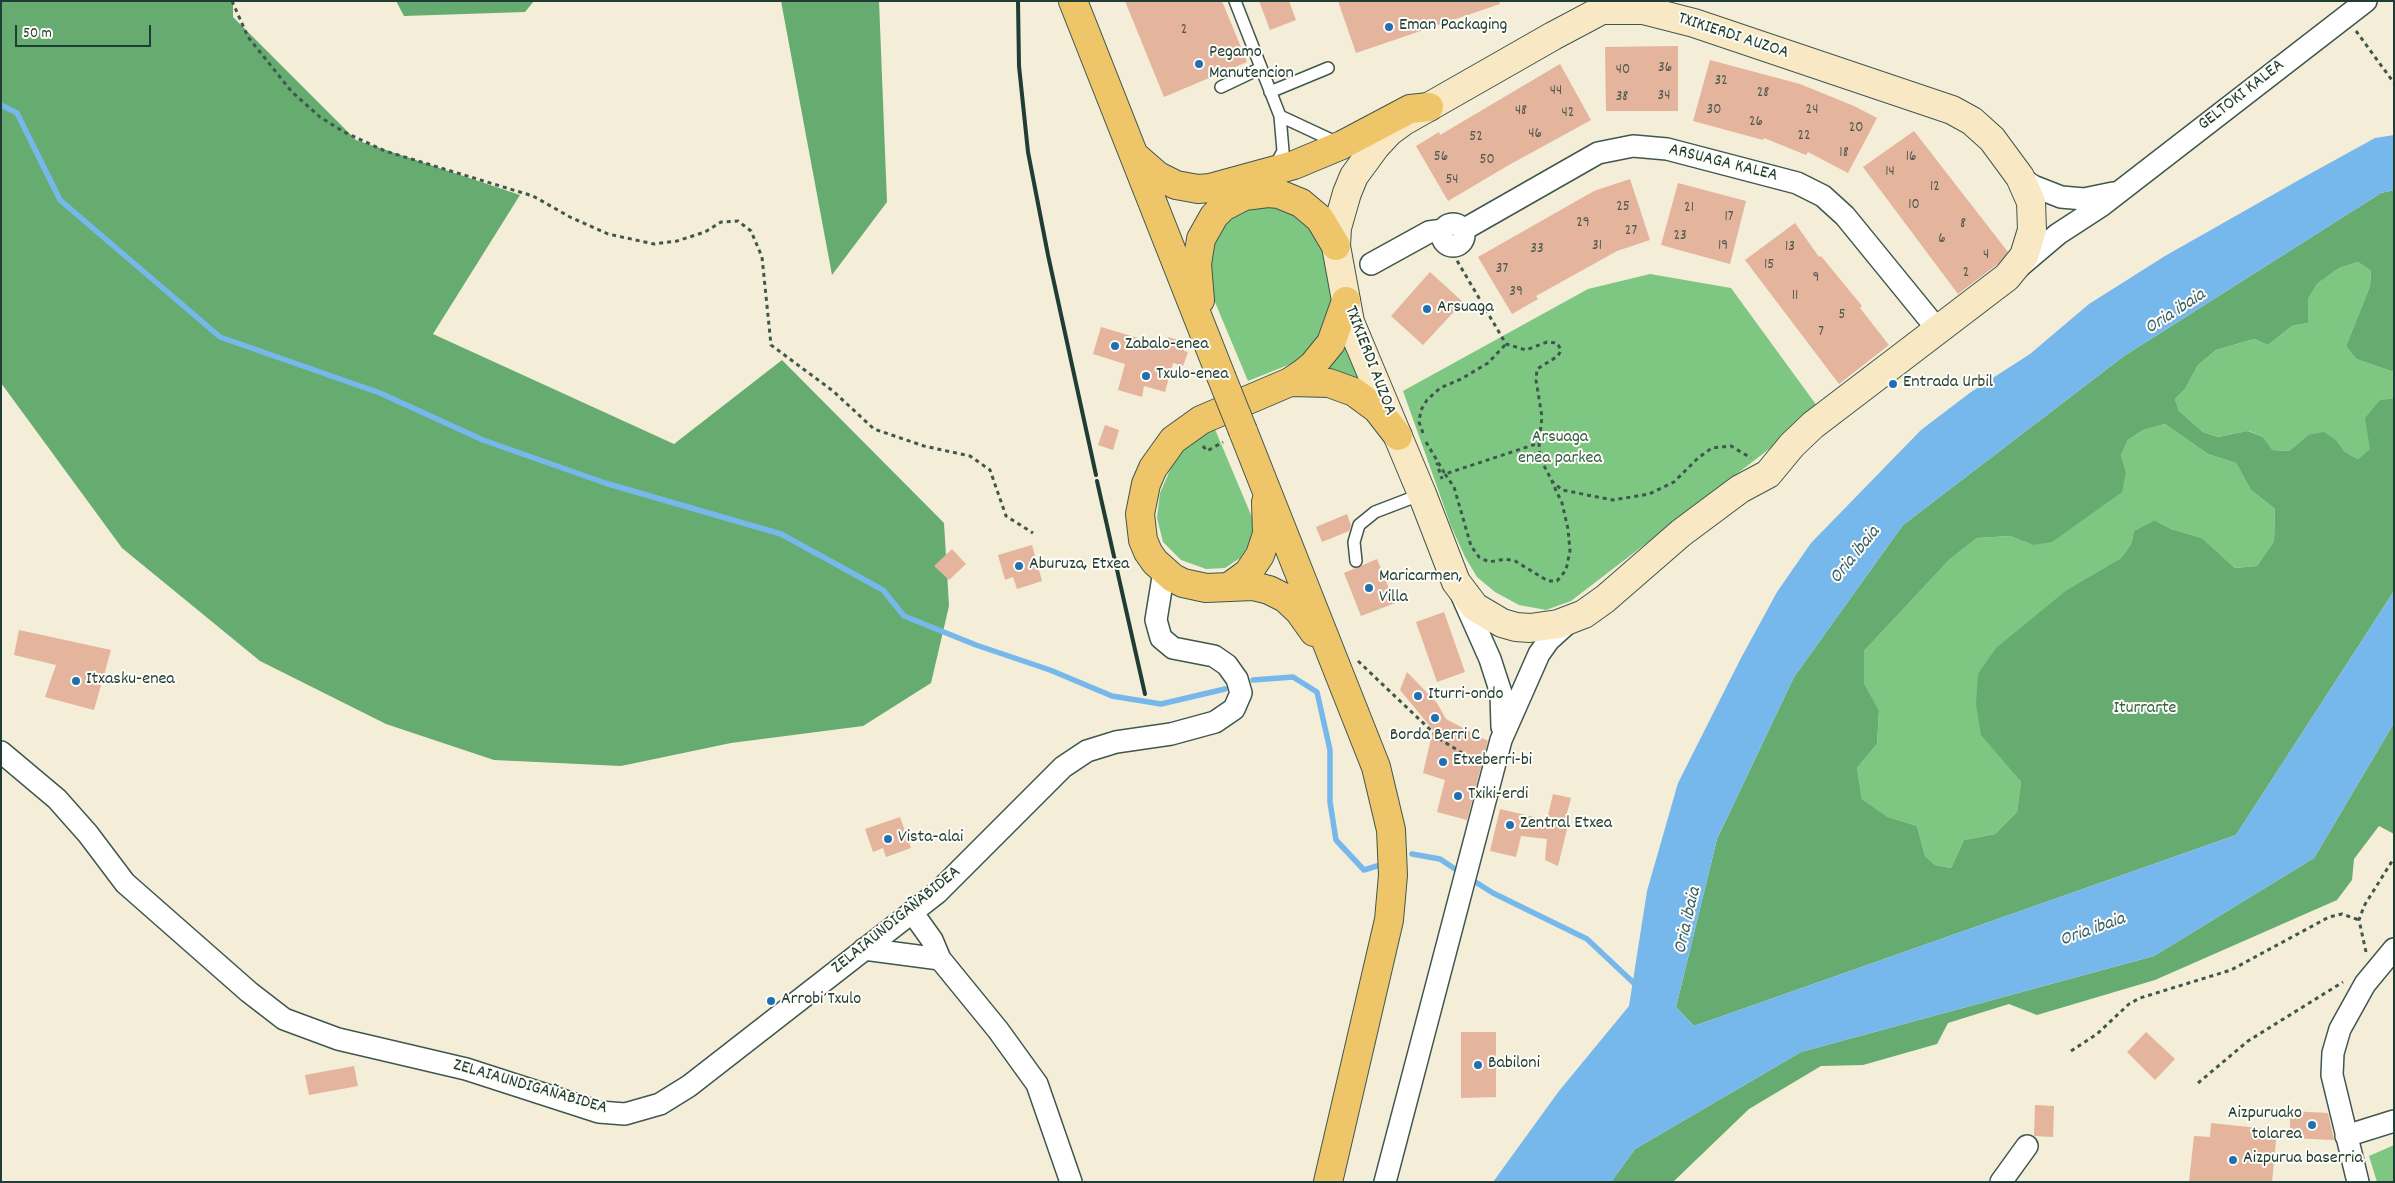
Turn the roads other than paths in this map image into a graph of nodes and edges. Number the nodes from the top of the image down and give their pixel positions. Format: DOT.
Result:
graph roads {
  1 [pos="1073,1"];
  2 [pos="1235,1"];
  3 [pos="1669,1"];
  4 [pos="2366,1"];
  5 [pos="1606,6"];
  6 [pos="1694,23"];
  7 [pos="1261,68"];
  8 [pos="1328,68"];
  9 [pos="1221,87"];
  10 [pos="1270,92"];
  11 [pos="1429,106"];
  12 [pos="1280,116"];
  13 [pos="1342,145"];
  14 [pos="1134,155"];
  15 [pos="1272,172"];
  16 [pos="2020,177"];
  17 [pos="2118,192"];
  18 [pos="1336,246"];
  19 [pos="1371,264"];
  20 [pos="2007,277"];
  21 [pos="1346,301"];
  22 [pos="1202,326"];
  23 [pos="1938,330"];
  24 [pos="1290,382"];
  25 [pos="1398,436"];
  26 [pos="1264,484"];
  27 [pos="1422,494"];
  28 [pos="1356,561"];
  29 [pos="1164,571"];
  30 [pos="1456,582"];
  31 [pos="1230,586"];
  32 [pos="1571,620"];
  33 [pos="1328,645"];
  34 [pos="1501,740"];
  35 [pos="1,752"];
  36 [pos="912,912"];
  37 [pos="864,949"];
  38 [pos="2394,949"];
  39 [pos="940,959"];
  40 [pos="2394,1121"];
  41 [pos="2346,1136"];
  42 [pos="2027,1146"];
  43 [pos="1071,1182"];
  44 [pos="1328,1182"];
  45 [pos="1385,1182"];
  46 [pos="2001,1182"];
  47 [pos="2358,1182"];
  1 -- 14 [label="highway"];
  2 -- 7 [label="lane"];
  3 -- 6 [label="street"];
  4 -- 17 [label="street, GELTOKI KALEA"];
  5 -- 6 [label="street, TXIKIERDI AUZOA"];
  5 -- 11 [label="street, TXIKIERDI AUZOA"];
  6 -- 16 [label="street, TXIKIERDI AUZOA"];
  7 -- 9 [label="lane"];
  7 -- 10 [label="lane"];
  8 -- 10 [label="lane"];
  10 -- 12 [label="lane"];
  11 -- 13 [label="highway"];
  11 -- 18 [label="street, TXIKIERDI AUZOA"];
  12 -- 13 [label="lane"];
  12 -- 15 [label="lane"];
  13 -- 15 [label="highway"];
  14 -- 15 [label="highway"];
  14 -- 22 [label="highway"];
  16 -- 17 [label="street, TXIKIERDI AUZOA"];
  16 -- 20 [label="street, TXIKIERDI AUZOA"];
  17 -- 20 [label="street, TXIKIERDI AUZOA"];
  18 -- 21 [label="street, TXIKIERDI AUZOA"];
  18 -- 22 [label="highway"];
  19 -- 23 [label="street, ARSUAGA KALEA"];
  20 -- 23 [label="street, TXIKIERDI AUZOA"];
  21 -- 24 [label="highway"];
  21 -- 25 [label="street, TXIKIERDI AUZOA"];
  22 -- 26 [label="highway, bridge"];
  23 -- 32 [label="street, TXIKIERDI AUZOA"];
  24 -- 25 [label="highway"];
  24 -- 29 [label="highway"];
  25 -- 27 [label="street, TXIKIERDI AUZOA"];
  26 -- 31 [label="highway"];
  26 -- 33 [label="highway"];
  27 -- 28 [label="lane"];
  27 -- 30 [label="street, TXIKIERDI AUZOA"];
  29 -- 31 [label="highway"];
  29 -- 36 [label="street, ZELAIAUNDIGAÑABIDEA"];
  30 -- 32 [label="street, TXIKIERDI AUZOA"];
  30 -- 34 [label="street"];
  31 -- 33 [label="highway"];
  32 -- 34 [label="street"];
  33 -- 44 [label="highway"];
  34 -- 45 [label="street"];
  35 -- 37 [label="street, ZELAIAUNDIGAÑABIDEA"];
  36 -- 37 [label="street, ZELAIAUNDIGAÑABIDEA"];
  36 -- 39 [label="street"];
  37 -- 39 [label="street"];
  38 -- 41 [label="street"];
  39 -- 43 [label="street"];
  40 -- 41 [label="street"];
  41 -- 47 [label="street"];
  42 -- 46 [label="street"];
}
